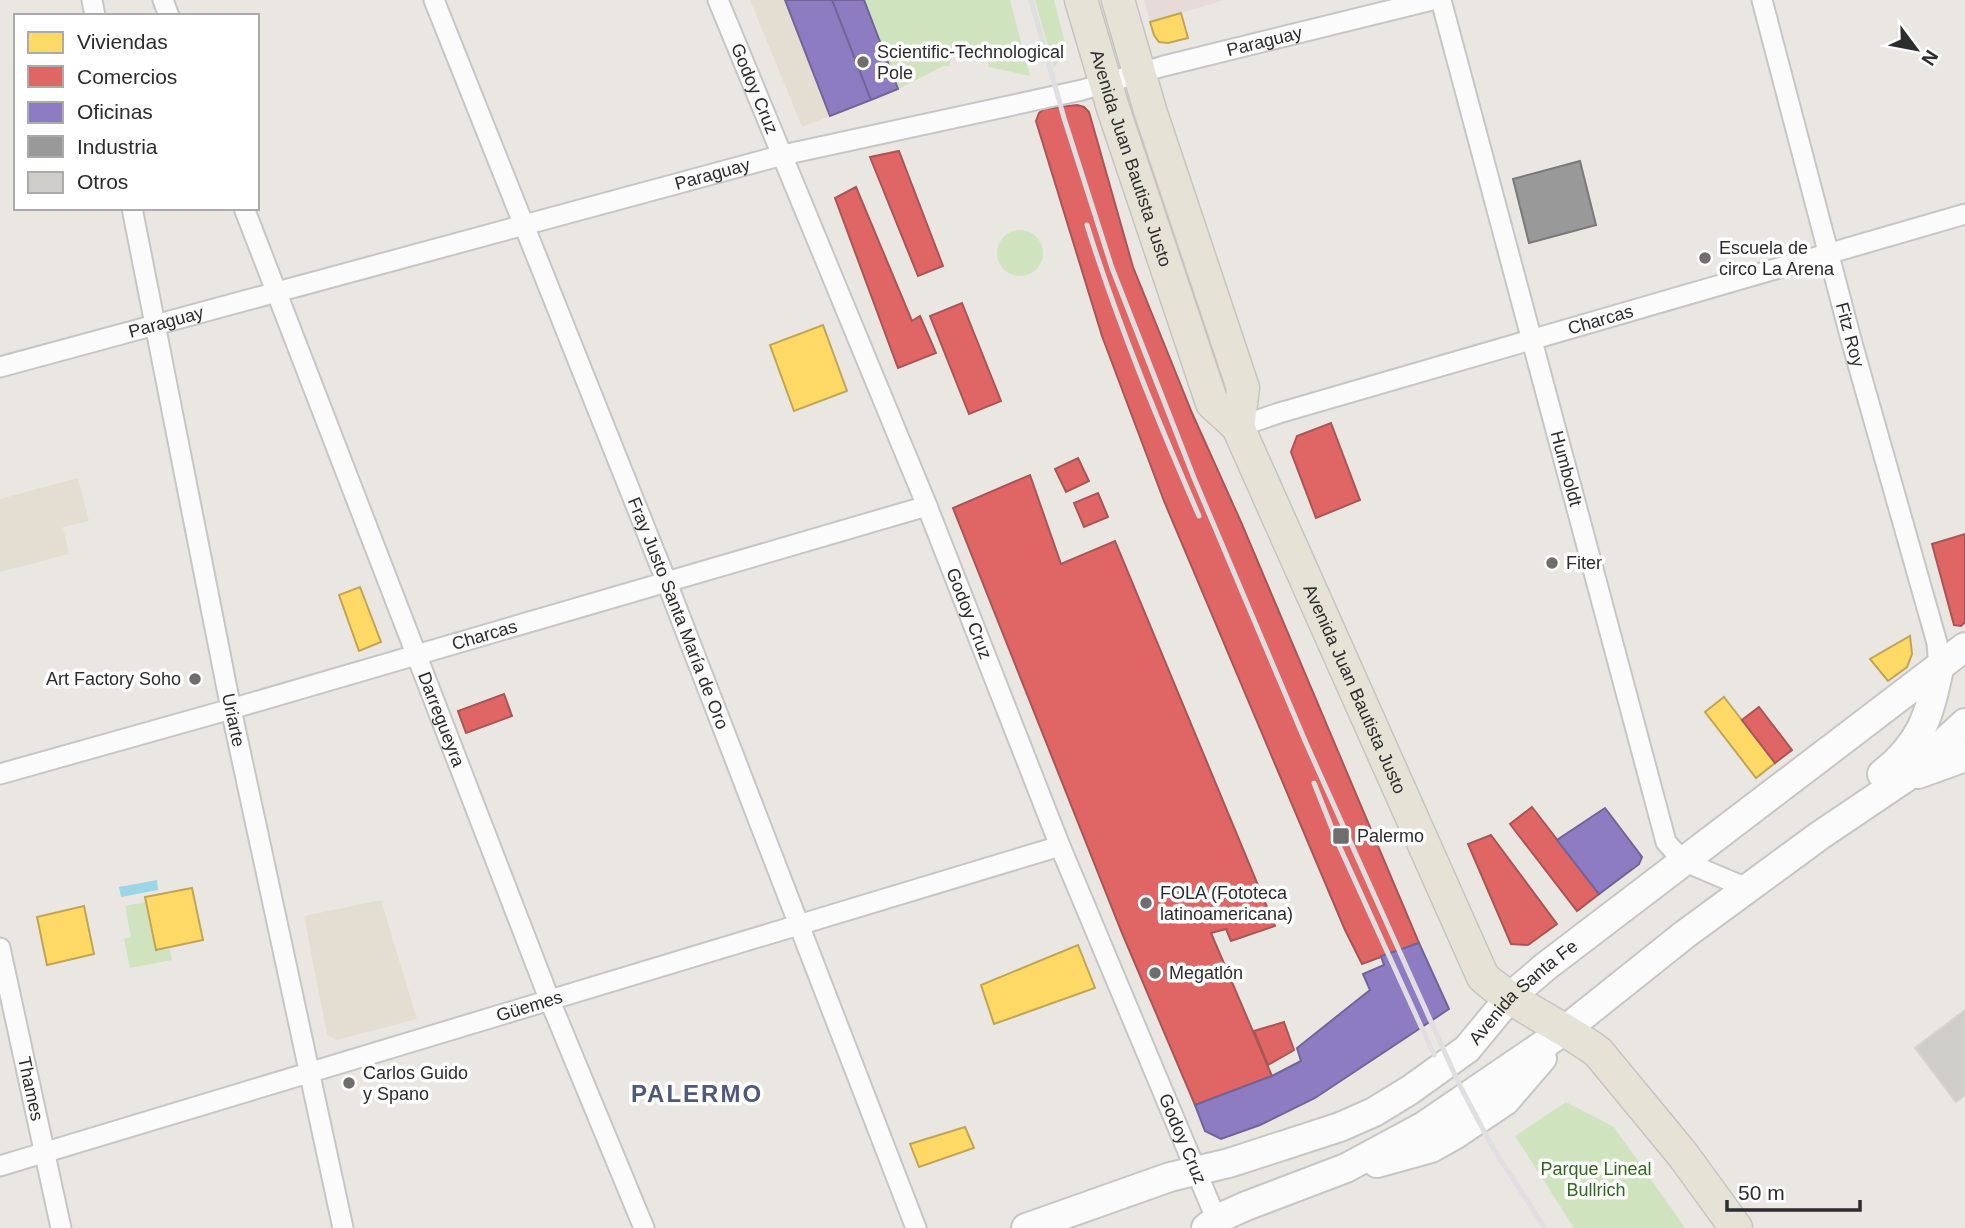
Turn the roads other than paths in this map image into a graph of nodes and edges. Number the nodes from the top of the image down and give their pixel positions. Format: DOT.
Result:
graph roads {
  1 [pos="434,0"];
  2 [pos="719,0"];
  3 [pos="1081,0"];
  4 [pos="1118,0"];
  5 [pos="1432,0"];
  6 [pos="1441,0"];
  7 [pos="1762,0"];
  8 [pos="1139,73"];
  9 [pos="1105,83"];
  10 [pos="783,155"];
  11 [pos="132,210"];
  12 [pos="245,210"];
  13 [pos="1965,214"];
  14 [pos="523,226"];
  15 [pos="1828,253"];
  16 [pos="277,294"];
  17 [pos="155,326"];
  18 [pos="1531,340"];
  19 [pos="0,368"];
  20 [pos="1238,427"];
  21 [pos="927,506"];
  22 [pos="667,583"];
  23 [pos="1965,647"];
  24 [pos="416,655"];
  25 [pos="1939,668"];
  26 [pos="232,709"];
  27 [pos="1965,723"];
  28 [pos="1965,757"];
  29 [pos="0,774"];
  30 [pos="1905,778"];
  31 [pos="1819,836"];
  32 [pos="1060,846"];
  33 [pos="1683,861"];
  34 [pos="1749,889"];
  35 [pos="798,926"];
  36 [pos="0,948"];
  37 [pos="1510,997"];
  38 [pos="550,1001"];
  39 [pos="1565,1030"];
  40 [pos="311,1072"];
  41 [pos="46,1152"];
  42 [pos="0,1166"];
  43 [pos="1196,1171"];
  44 [pos="1214,1225"];
  45 [pos="61,1228"];
  46 [pos="343,1228"];
  47 [pos="644,1228"];
  48 [pos="916,1228"];
  49 [pos="1027,1228"];
  50 [pos="1736,1228"];
  1 -- 14 [label="street, Fray Justo Santa María de Oro"];
  2 -- 10 [label="street, Godoy Cruz"];
  3 -- 9 [label="main road, Avenida Juan Bautista Justo"];
  4 -- 8 [label="main road, Avenida Juan Bautista Justo"];
  5 -- 8 [label="street, Paraguay"];
  6 -- 18 [label="street, Humboldt"];
  7 -- 15 [label="street, Fitz Roy"];
  8 -- 9 [label="street, Paraguay"];
  8 -- 20 [label="main road, Avenida Juan Bautista Justo"];
  9 -- 10 [label="street, Paraguay"];
  9 -- 20 [label="main road, Avenida Juan Bautista Justo"];
  10 -- 14 [label="street, Paraguay"];
  10 -- 21 [label="street, Godoy Cruz"];
  11 -- 17 [label="street, Uriarte"];
  12 -- 16 [label="street, Darregueyra"];
  13 -- 15 [label="street, Charcas"];
  14 -- 16 [label="street, Paraguay"];
  14 -- 22 [label="street, Fray Justo Santa María de Oro"];
  15 -- 18 [label="street, Charcas"];
  15 -- 25 [label="street, Fitz Roy"];
  16 -- 17 [label="street, Paraguay"];
  16 -- 24 [label="street, Darregueyra"];
  17 -- 19 [label="street, Paraguay"];
  17 -- 26 [label="street, Uriarte"];
  18 -- 20 [label="street, Charcas"];
  18 -- 33 [label="street, Humboldt"];
  20 -- 37 [label="main road, Avenida Juan Bautista Justo"];
  21 -- 22 [label="street, Charcas"];
  21 -- 32 [label="street, Godoy Cruz"];
  22 -- 24 [label="street, Charcas"];
  22 -- 35 [label="street, Fray Justo Santa María de Oro"];
  23 -- 25 [label="main road, Avenida Santa Fe"];
  24 -- 26 [label="street, Charcas"];
  24 -- 38 [label="street, Darregueyra"];
  25 -- 31 [label="main road"];
  25 -- 33 [label="main road, Avenida Santa Fe"];
  26 -- 29 [label="street, Charcas"];
  26 -- 40 [label="street, Uriarte"];
  27 -- 30 [label="main road"];
  28 -- 30 [label="main road"];
  30 -- 31 [label="main road"];
  31 -- 34 [label="main road"];
  32 -- 35 [label="street, Güemes"];
  32 -- 43 [label="street, Godoy Cruz"];
  33 -- 34 [label="street"];
  33 -- 37 [label="main road, Avenida Santa Fe"];
  34 -- 39 [label="main road"];
  35 -- 38 [label="street, Güemes"];
  35 -- 48 [label="street, Fray Justo Santa María de Oro"];
  36 -- 41 [label="street, Thames"];
  37 -- 39 [label="main road, Avenida Juan Bautista Justo"];
  37 -- 43 [label="main road, Avenida Santa Fe"];
  38 -- 40 [label="street, Güemes"];
  38 -- 47 [label="street, Darregueyra"];
  39 -- 44 [label="main road"];
  39 -- 50 [label="main road, Avenida Juan Bautista Justo"];
  40 -- 41 [label="street, Güemes"];
  40 -- 46 [label="street, Uriarte"];
  41 -- 42 [label="street, Güemes"];
  41 -- 45 [label="street, Thames"];
  43 -- 44 [label="street, Godoy Cruz"];
  43 -- 49 [label="main road, Avenida Santa Fe"];
}
